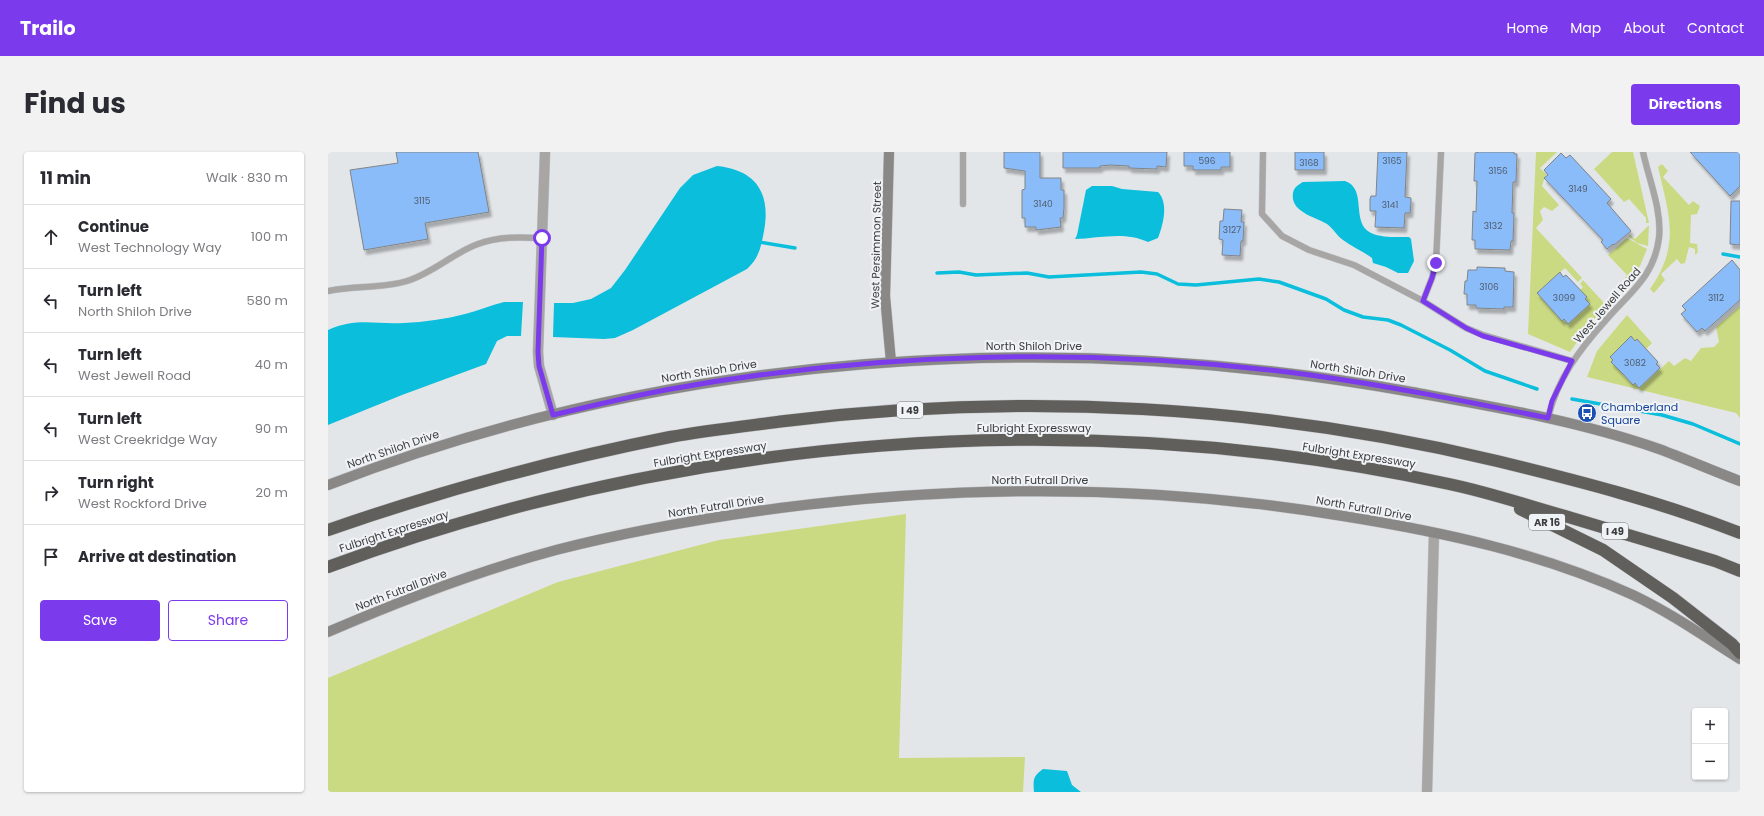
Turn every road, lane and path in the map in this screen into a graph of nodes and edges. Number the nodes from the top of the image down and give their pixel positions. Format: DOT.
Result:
graph roads {
  1 [pos="545,152"];
  2 [pos="889,152"];
  3 [pos="963,152"];
  4 [pos="1263,152"];
  5 [pos="1441,152"];
  6 [pos="1643,152"];
  7 [pos="963,204"];
  8 [pos="542,238"];
  9 [pos="328,291"];
  10 [pos="1423,301"];
  11 [pos="1572,361"];
  12 [pos="891,362"];
  13 [pos="553,415"];
  14 [pos="1548,418"];
  15 [pos="1740,481"];
  16 [pos="328,485"];
  17 [pos="1490,494"];
  18 [pos="1710,522"];
  19 [pos="1740,526"];
  20 [pos="328,530"];
  21 [pos="1434,533"];
  22 [pos="1740,533"];
  23 [pos="328,567"];
  24 [pos="1740,571"];
  25 [pos="328,632"];
  26 [pos="1740,653"];
  27 [pos="1740,660"];
  28 [pos="1427,792"];
  1 -- 8 [label="street"];
  2 -- 12 [label="main road, West Persimmon Street"];
  3 -- 7 [label="lane"];
  4 -- 10 [label="lane"];
  5 -- 10 [label="lane"];
  6 -- 11 [label="lane, West Jewell Road"];
  8 -- 9 [label="lane"];
  8 -- 13 [label="street"];
  10 -- 11 [label="lane"];
  11 -- 14 [label="lane, West Jewell Road"];
  12 -- 13 [label="main road, North Shiloh Drive"];
  12 -- 14 [label="main road, North Shiloh Drive"];
  13 -- 16 [label="main road, North Shiloh Drive"];
  14 -- 15 [label="main road, North Shiloh Drive"];
  17 -- 23 [label="highway, Fulbright Expressway / I 49"];
  17 -- 24 [label="highway, Fulbright Expressway / I 49"];
  17 -- 26 [label="highway, AR 16"];
  18 -- 19 [label="highway"];
  18 -- 20 [label="highway, Fulbright Expressway / I 49"];
  18 -- 22 [label="highway, Fulbright Expressway / I 49"];
  21 -- 25 [label="main road, North Futrall Drive"];
  21 -- 27 [label="main road, North Futrall Drive"];
  21 -- 28 [label="street"];
}
